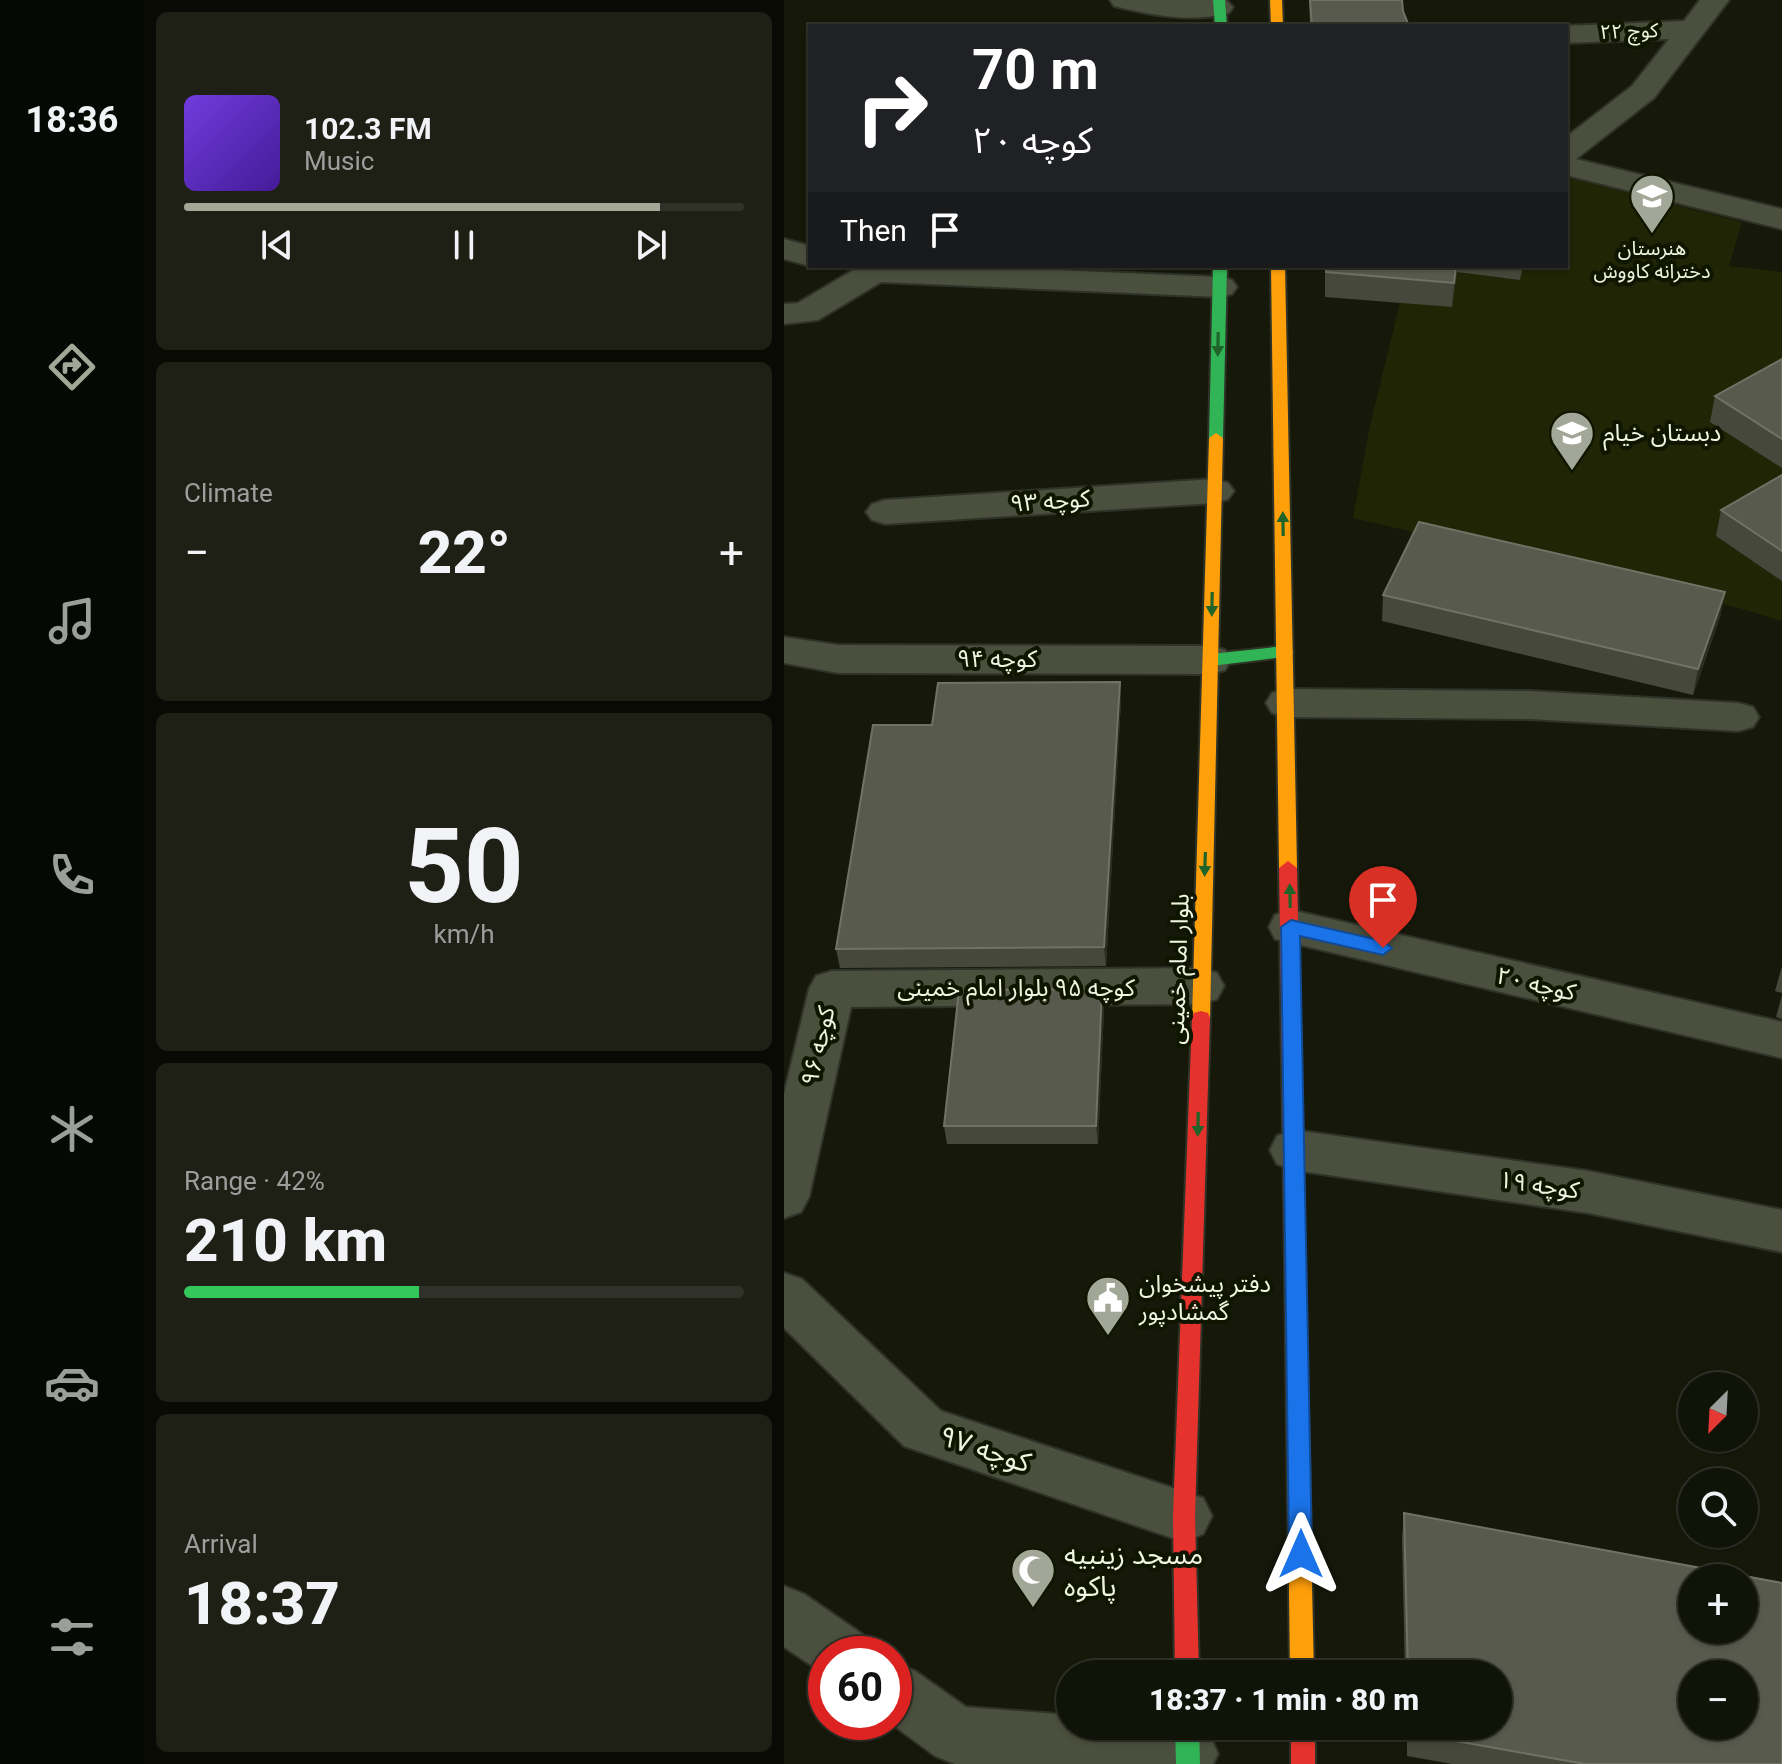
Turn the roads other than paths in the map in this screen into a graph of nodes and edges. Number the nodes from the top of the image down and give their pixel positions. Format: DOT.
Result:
graph roads {
  1 [pos="1124,0"];
  2 [pos="1276,0"];
  3 [pos="1715,0"];
  4 [pos="1220,11"];
  5 [pos="1277,24"];
  6 [pos="1693,29"];
  7 [pos="1568,34"];
  8 [pos="1568,150"];
  9 [pos="1568,166"];
  10 [pos="1782,219"];
  11 [pos="784,249"];
  12 [pos="808,255"];
  13 [pos="1278,268"];
  14 [pos="861,269"];
  15 [pos="1220,276"];
  16 [pos="784,314"];
  17 [pos="1215,491"];
  18 [pos="885,512"];
  19 [pos="784,650"];
  20 [pos="1285,652"];
  21 [pos="1211,660"];
  22 [pos="1286,703"];
  23 [pos="1738,717"];
  24 [pos="1291,927"];
  25 [pos="1201,986"];
  26 [pos="832,989"];
  27 [pos="1782,1040"];
  28 [pos="1294,1150"];
  29 [pos="784,1197"];
  30 [pos="1782,1231"];
  31 [pos="784,1295"];
  32 [pos="1184,1516"];
  33 [pos="784,1613"];
  34 [pos="817,1636"];
  35 [pos="1187,1660"];
  36 [pos="1302,1660"];
  37 [pos="912,1704"];
  38 [pos="1303,1740"];
  39 [pos="1188,1748"];
  40 [pos="1303,1764"];
  1 -- 4 [label="street"];
  2 -- 5 [label="main road"];
  3 -- 6 [label="street"];
  6 -- 7 [label="street, کوچ ۲۲"];
  6 -- 8 [label="street"];
  9 -- 10 [label="street"];
  11 -- 12 [label="street"];
  20 -- 13 [label="main road, one-way"];
  14 -- 15 [label="street"];
  14 -- 16 [label="street"];
  15 -- 17 [label="main road, بلوار امام خمینی, one-way"];
  17 -- 18 [label="street, کوچه ۹۳"];
  17 -- 21 [label="main road, بلوار امام خمینی, one-way"];
  19 -- 21 [label="street, کوچه ۹۴"];
  20 -- 21 [label="main road"];
  20 -- 22 [label="main road"];
  21 -- 25 [label="main road, بلوار امام خمینی, one-way"];
  22 -- 23 [label="street"];
  24 -- 22 [label="main road, one-way"];
  24 -- 27 [label="street, کوچه ۲۰"];
  24 -- 28 [label="main road"];
  25 -- 26 [label="street, کوچه ۹۵ بلوار امام خمینی"];
  25 -- 32 [label="main road, بلوار امام خمینی, one-way"];
  26 -- 29 [label="street, کوچه ۹۶"];
  28 -- 30 [label="street, کوچه ۱۹"];
  28 -- 36 [label="main road"];
  31 -- 32 [label="street, کوچه ۹۷"];
  32 -- 35 [label="main road, بلوار امام خمینی"];
  33 -- 34 [label="street"];
  37 -- 39 [label="street"];
  38 -- 40 [label="main road"];
}
